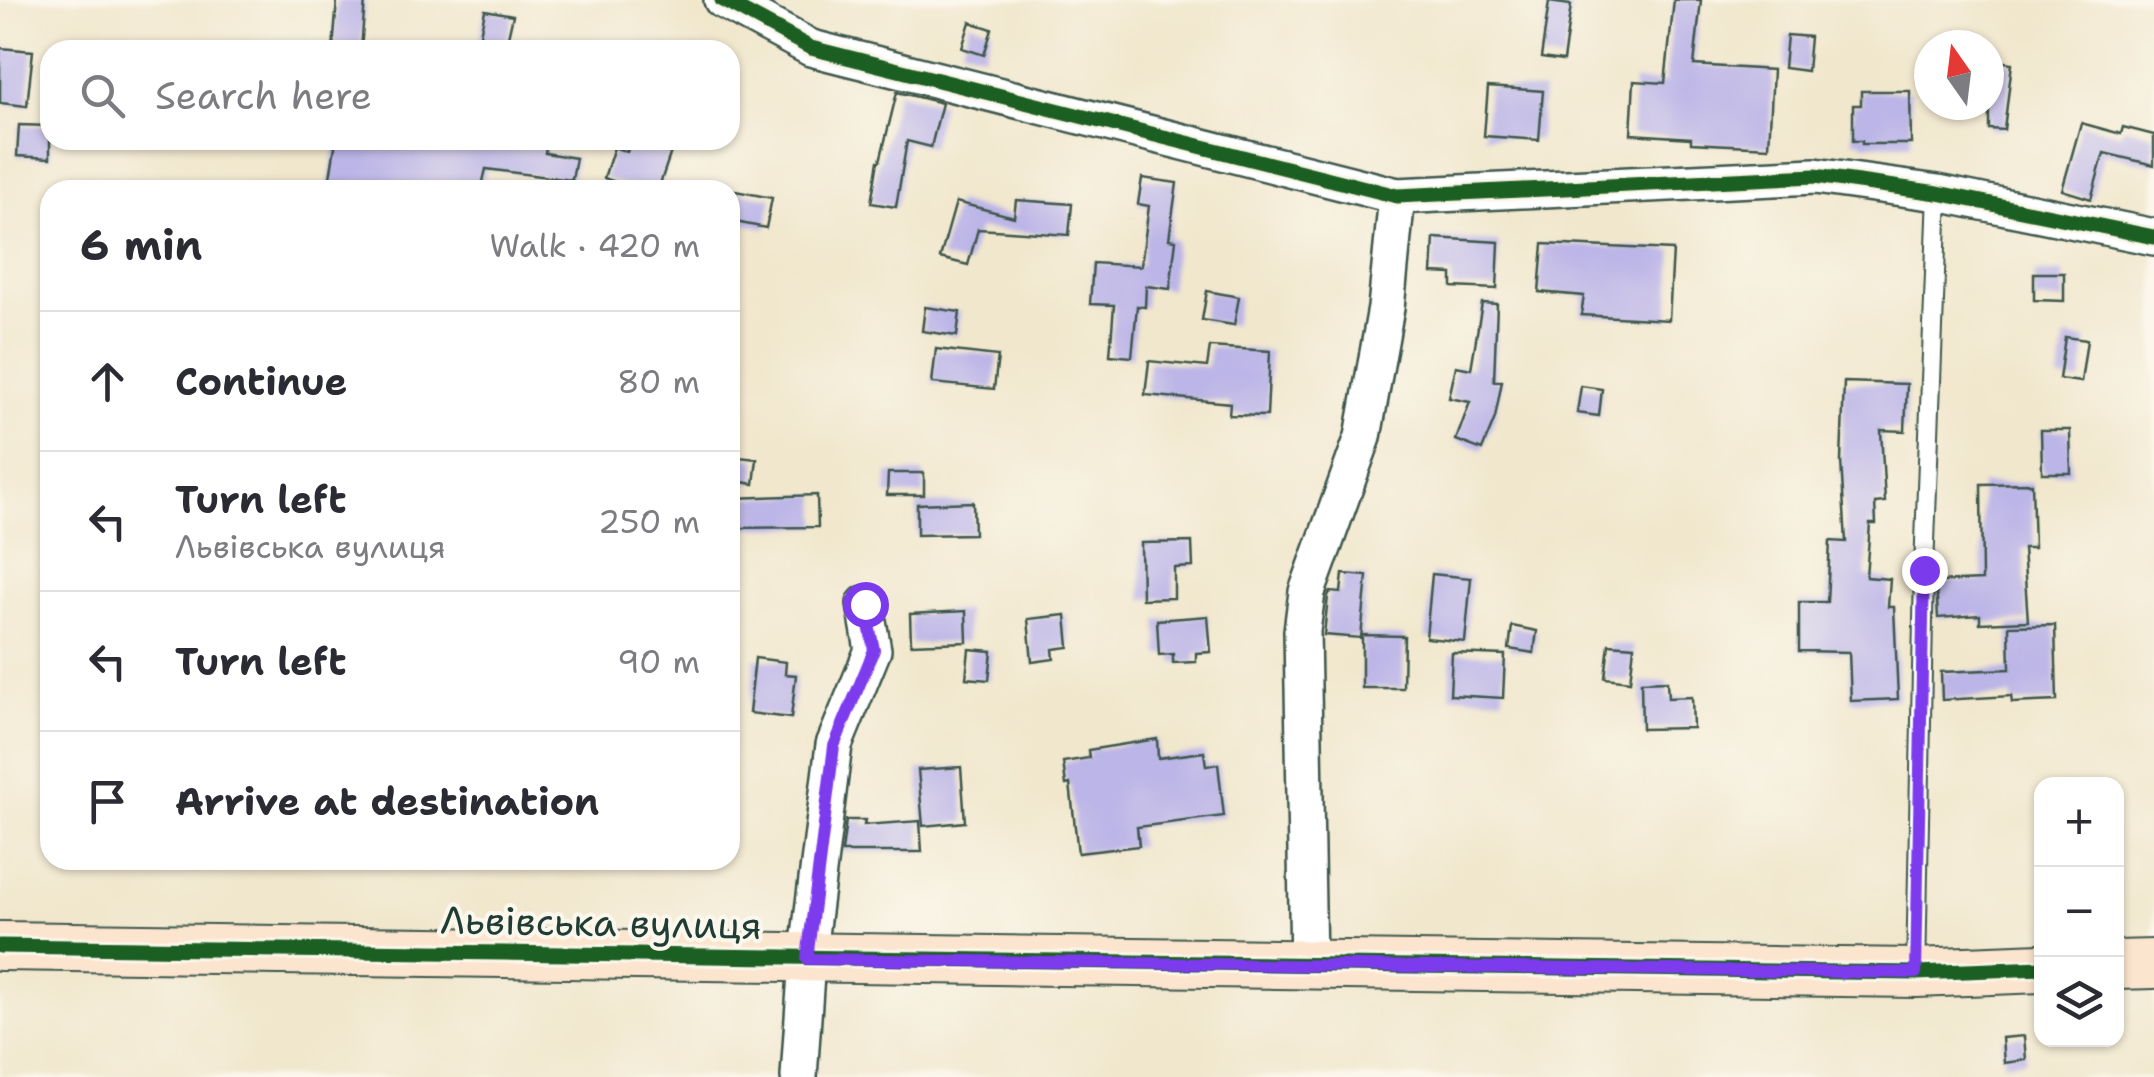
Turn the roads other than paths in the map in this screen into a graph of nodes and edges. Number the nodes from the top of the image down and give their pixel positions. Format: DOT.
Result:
graph roads {
  1 [pos="722,0"];
  2 [pos="1938,194"];
  3 [pos="1396,196"];
  4 [pos="2154,237"];
  5 [pos="865,604"];
  6 [pos="0,946"];
  7 [pos="807,959"];
  8 [pos="1308,964"];
  9 [pos="2154,964"];
  10 [pos="2124,965"];
  11 [pos="2034,968"];
  12 [pos="1916,973"];
  13 [pos="799,1077"];
  1 -- 3 [label="street"];
  2 -- 3 [label="street"];
  2 -- 4 [label="street"];
  2 -- 12 [label="lane"];
  3 -- 8 [label="street"];
  5 -- 7 [label="street"];
  6 -- 7 [label="street, Львівська вулиця"];
  7 -- 8 [label="street, Львівська вулиця"];
  7 -- 13 [label="street"];
  8 -- 12 [label="street, Львівська вулиця"];
  9 -- 10 [label="street"];
  11 -- 12 [label="street, Львівська вулиця"];
}
